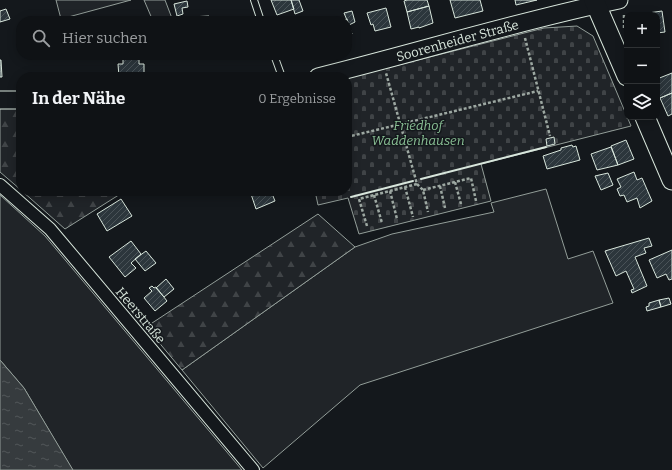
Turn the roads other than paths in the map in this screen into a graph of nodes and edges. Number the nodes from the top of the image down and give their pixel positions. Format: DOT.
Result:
graph roads {
  1 [pos="254,0"];
  2 [pos="595,2"];
  3 [pos="622,6"];
  4 [pos="259,16"];
  5 [pos="276,60"];
  6 [pos="624,69"];
  7 [pos="280,72"];
  8 [pos="338,72"];
  9 [pos="0,100"];
  10 [pos="16,100"];
  11 [pos="646,120"];
  12 [pos="672,180"];
  13 [pos="0,184"];
  14 [pos="254,470"];
  1 -- 4 [label="lane"];
  2 -- 3 [label="main road, Soorenheider Straße"];
  2 -- 6 [label="main road"];
  2 -- 8 [label="main road, Soorenheider Straße"];
  5 -- 7 [label="lane"];
  9 -- 10 [label="main road"];
  11 -- 12 [label="main road"];
  13 -- 14 [label="street, Heerstraße"];
}
